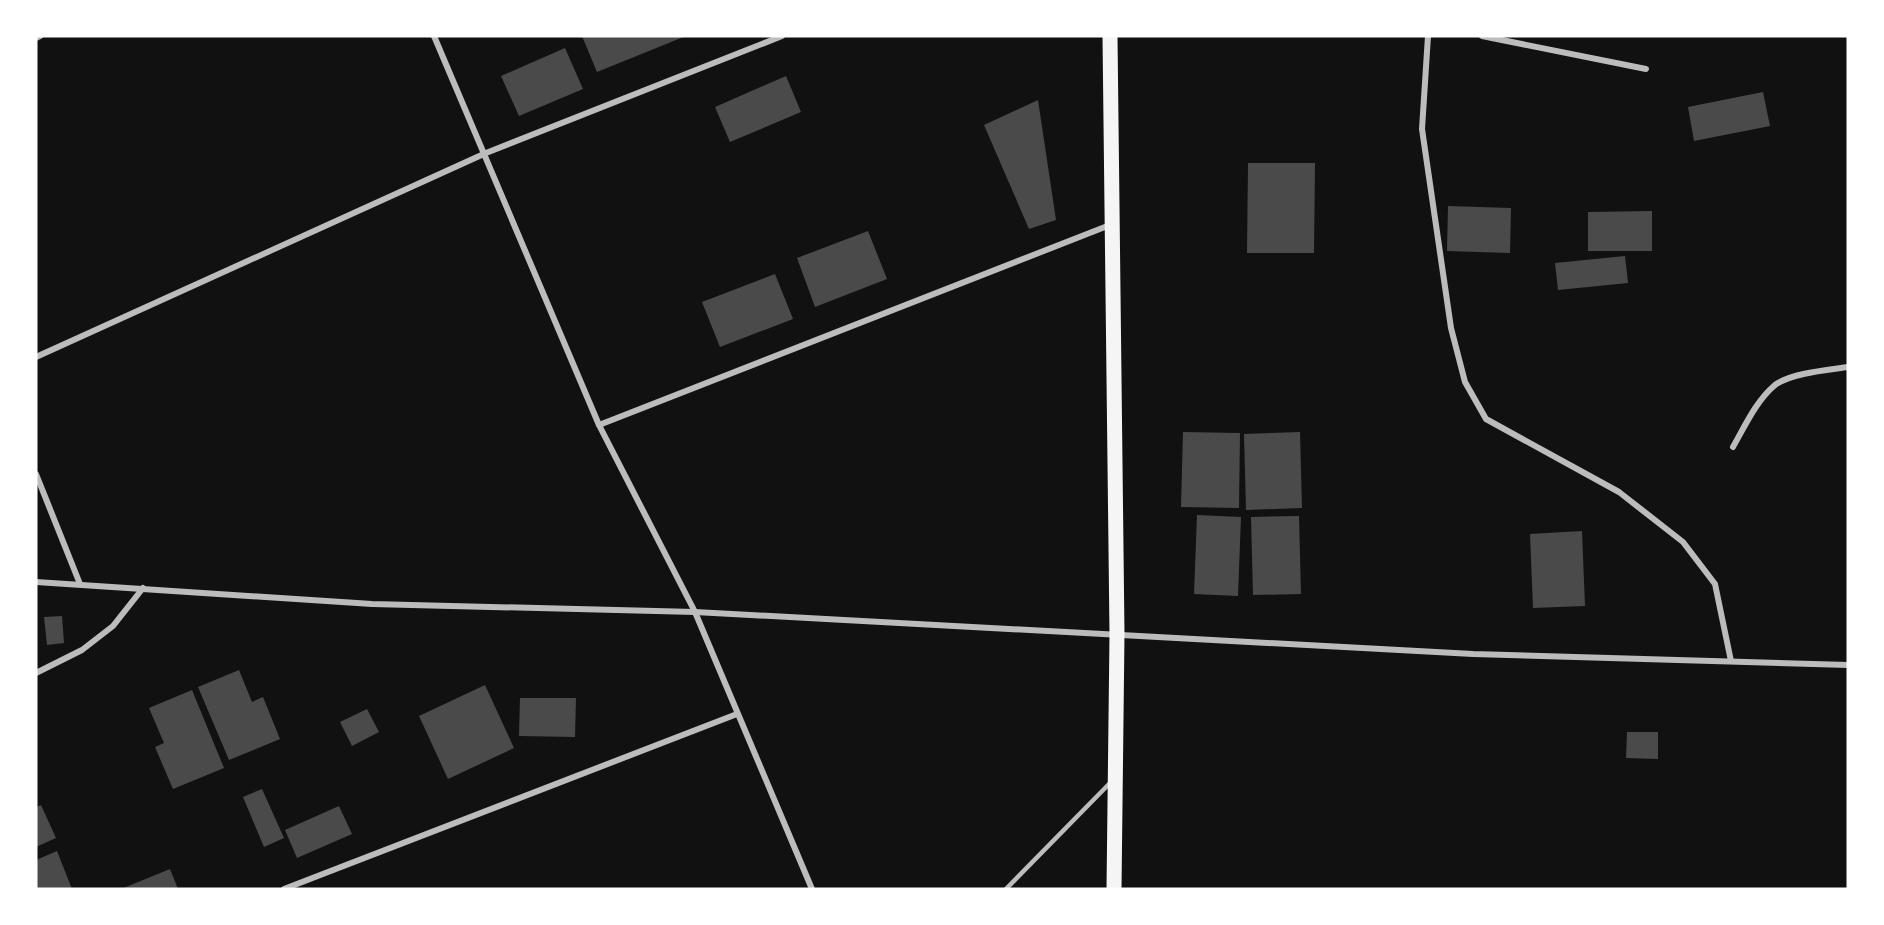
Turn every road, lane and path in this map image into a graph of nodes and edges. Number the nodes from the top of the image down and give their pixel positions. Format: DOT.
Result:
graph roads {
  1 [pos="434,36"];
  2 [pos="782,36"];
  3 [pos="1110,36"];
  4 [pos="1428,36"];
  5 [pos="1482,36"];
  6 [pos="1646,69"];
  7 [pos="486,153"];
  8 [pos="1113,224"];
  9 [pos="36,357"];
  10 [pos="1848,367"];
  11 [pos="599,425"];
  12 [pos="1732,447"];
  13 [pos="36,474"];
  14 [pos="36,582"];
  15 [pos="80,584"];
  16 [pos="143,588"];
  17 [pos="695,612"];
  18 [pos="1117,634"];
  19 [pos="1731,661"];
  20 [pos="1848,665"];
  21 [pos="36,673"];
  22 [pos="737,714"];
  23 [pos="1115,779"];
  24 [pos="284,889"];
  25 [pos="812,889"];
  26 [pos="1006,889"];
  27 [pos="1114,889"];
  1 -- 7 [label="street"];
  2 -- 7 [label="street"];
  3 -- 8 [label="main road"];
  4 -- 19 [label="street"];
  5 -- 6 [label="street"];
  7 -- 9 [label="street"];
  7 -- 11 [label="street"];
  8 -- 11 [label="street"];
  8 -- 18 [label="main road"];
  10 -- 12 [label="street"];
  11 -- 17 [label="street"];
  13 -- 15 [label="street"];
  14 -- 15 [label="street"];
  15 -- 16 [label="street"];
  16 -- 17 [label="street"];
  16 -- 21 [label="street"];
  17 -- 18 [label="street"];
  17 -- 22 [label="street"];
  18 -- 19 [label="street"];
  18 -- 23 [label="main road"];
  19 -- 20 [label="street"];
  22 -- 24 [label="street"];
  22 -- 25 [label="street"];
  23 -- 26 [label="lane"];
  23 -- 27 [label="main road"];
}
